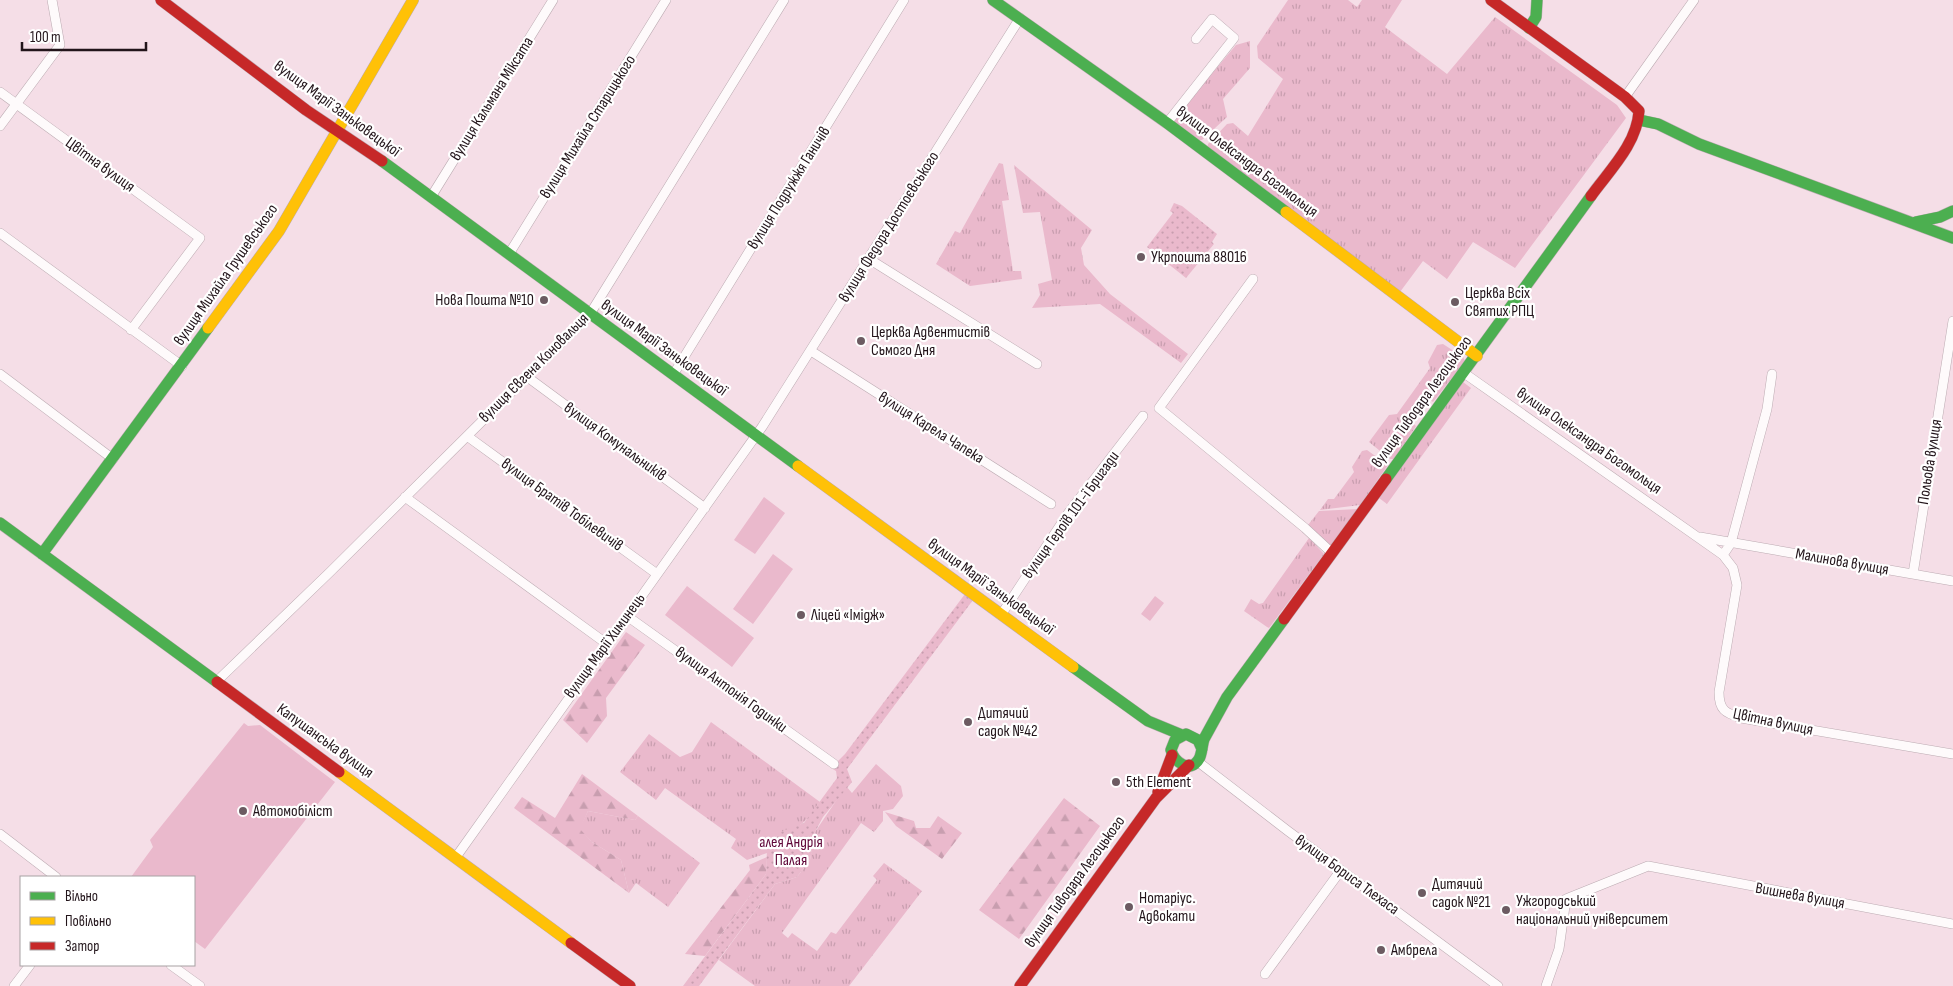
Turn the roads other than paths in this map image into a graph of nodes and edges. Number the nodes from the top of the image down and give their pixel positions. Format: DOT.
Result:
graph roads {
  1 [pos="52,0"];
  2 [pos="161,0"];
  3 [pos="413,0"];
  4 [pos="553,0"];
  5 [pos="666,0"];
  6 [pos="784,0"];
  7 [pos="904,0"];
  8 [pos="993,0"];
  9 [pos="1491,0"];
  10 [pos="1537,0"];
  11 [pos="1694,0"];
  12 [pos="1020,18"];
  13 [pos="1529,28"];
  14 [pos="1196,39"];
  15 [pos="0,92"];
  16 [pos="1626,97"];
  17 [pos="16,104"];
  18 [pos="1639,120"];
  19 [pos="1167,123"];
  20 [pos="0,126"];
  21 [pos="337,131"];
  22 [pos="431,197"];
  23 [pos="1953,211"];
  24 [pos="1916,222"];
  25 [pos="0,233"];
  26 [pos="1953,238"];
  27 [pos="509,254"];
  28 [pos="869,259"];
  29 [pos="1253,279"];
  30 [pos="590,314"];
  31 [pos="1953,321"];
  32 [pos="131,330"];
  33 [pos="811,352"];
  34 [pos="1477,356"];
  35 [pos="1037,364"];
  36 [pos="182,366"];
  37 [pos="1464,373"];
  38 [pos="0,374"];
  39 [pos="1772,374"];
  40 [pos="673,375"];
  41 [pos="526,376"];
  42 [pos="1143,416"];
  43 [pos="467,436"];
  44 [pos="756,436"];
  45 [pos="113,459"];
  46 [pos="405,497"];
  47 [pos="1051,504"];
  48 [pos="705,508"];
  49 [pos="0,523"];
  50 [pos="1695,536"];
  51 [pos="1731,543"];
  52 [pos="1332,553"];
  53 [pos="42,554"];
  54 [pos="1723,555"];
  55 [pos="657,574"];
  56 [pos="1913,574"];
  57 [pos="1953,581"];
  58 [pos="1001,615"];
  59 [pos="628,616"];
  60 [pos="607,644"];
  61 [pos="217,681"];
  62 [pos="1225,701"];
  63 [pos="1148,721"];
  64 [pos="1184,734"];
  65 [pos="1202,749"];
  66 [pos="1171,752"];
  67 [pos="1953,754"];
  68 [pos="1193,763"];
  69 [pos="834,764"];
  70 [pos="1156,798"];
  71 [pos="3,836"];
  72 [pos="456,857"];
  73 [pos="1341,870"];
  74 [pos="55,876"];
  75 [pos="1953,924"];
  76 [pos="29,966"];
  77 [pos="172,966"];
  78 [pos="1265,974"];
  79 [pos="14,986"];
  80 [pos="200,986"];
  81 [pos="630,986"];
  82 [pos="1020,986"];
  83 [pos="1498,986"];
  84 [pos="1546,986"];
  1 -- 17 [label="street"];
  2 -- 21 [label="street, вулиця Марії Заньковецької"];
  3 -- 21 [label="street, вулиця Михайла Грушевського"];
  4 -- 22 [label="street, вулиця Кальмана Міксата"];
  5 -- 27 [label="street, вулиця Михайла Старицького"];
  6 -- 30 [label="street, вулиця Євгена Коновальця"];
  7 -- 40 [label="street, вулиця Подружжя Ганичів"];
  8 -- 12 [label="street, вулиця Олександра Богомольця"];
  9 -- 13 [label="street"];
  10 -- 13 [label="street"];
  11 -- 16 [label="street"];
  12 -- 19 [label="street, вулиця Олександра Богомольця"];
  12 -- 28 [label="street, вулиця Федора Достоєвського"];
  13 -- 16 [label="street"];
  14 -- 19 [label="street"];
  15 -- 17 [label="street, Цвітна вулиця"];
  16 -- 18 [label="street"];
  17 -- 20 [label="street"];
  17 -- 32 [label="street, Цвітна вулиця"];
  18 -- 24 [label="street"];
  18 -- 34 [label="street, вулиця Тиводара Легоцького"];
  19 -- 34 [label="street, вулиця Олександра Богомольця"];
  21 -- 22 [label="street, вулиця Марії Заньковецької"];
  21 -- 36 [label="street, вулиця Михайла Грушевського"];
  22 -- 27 [label="street, вулиця Марії Заньковецької"];
  23 -- 24 [label="street"];
  24 -- 26 [label="street"];
  25 -- 32 [label="street"];
  27 -- 30 [label="street, вулиця Марії Заньковецької"];
  28 -- 33 [label="street, вулиця Федора Достоєвського"];
  28 -- 35 [label="street"];
  29 -- 52 [label="street"];
  30 -- 40 [label="street, вулиця Марії Заньковецької"];
  30 -- 41 [label="street, вулиця Євгена Коновальця"];
  31 -- 56 [label="street, Польова вулиця"];
  32 -- 36 [label="street"];
  33 -- 44 [label="street, вулиця Федора Достоєвського"];
  33 -- 47 [label="street, вулиця Карела Чапека"];
  34 -- 37 [label="street, вулиця Тиводара Легоцького"];
  36 -- 45 [label="street, вулиця Михайла Грушевського"];
  37 -- 50 [label="street, вулиця Олександра Богомольця"];
  37 -- 52 [label="street, вулиця Тиводара Легоцького"];
  38 -- 45 [label="street"];
  39 -- 51 [label="street"];
  40 -- 44 [label="street, вулиця Марії Заньковецької"];
  41 -- 43 [label="street, вулиця Євгена Коновальця"];
  41 -- 48 [label="street, вулиця Комунальників"];
  42 -- 58 [label="street, вулиця Героїв 101-ї Бригади"];
  43 -- 46 [label="street, вулиця Євгена Коновальця"];
  43 -- 55 [label="street, вулиця Братів Тобілевичів"];
  44 -- 48 [label="street, вулиця Марії Химинець"];
  44 -- 58 [label="street, вулиця Марії Заньковецької"];
  45 -- 53 [label="street, вулиця Михайла Грушевського"];
  46 -- 60 [label="street"];
  46 -- 61 [label="street, вулиця Євгена Коновальця"];
  48 -- 55 [label="street, вулиця Марії Химинець"];
  49 -- 53 [label="street, Капушанська вулиця"];
  50 -- 51 [label="street, Малинова вулиця"];
  50 -- 54 [label="street, вулиця Олександра Богомольця"];
  51 -- 54 [label="street"];
  51 -- 56 [label="street, Малинова вулиця"];
  52 -- 62 [label="street, вулиця Тиводара Легоцького"];
  53 -- 61 [label="street, Капушанська вулиця"];
  54 -- 67 [label="street, Цвітна вулиця"];
  55 -- 59 [label="street, вулиця Марії Химинець"];
  56 -- 57 [label="street, Малинова вулиця"];
  58 -- 63 [label="street, вулиця Марії Заньковецької"];
  59 -- 60 [label="street, вулиця Марії Химинець"];
  59 -- 69 [label="street, вулиця Антонія Годинки"];
  60 -- 72 [label="street, вулиця Марії Химинець"];
  61 -- 72 [label="street, Капушанська вулиця"];
  62 -- 64 [label="street, вулиця Тиводара Легоцького"];
  62 -- 65 [label="street, вулиця Тиводара Легоцького"];
  63 -- 64 [label="street, вулиця Марії Заньковецької"];
  63 -- 66 [label="street, вулиця Марії Заньковецької"];
  64 -- 65 [label="street"];
  64 -- 66 [label="street"];
  65 -- 68 [label="street"];
  66 -- 68 [label="street"];
  66 -- 70 [label="street, вулиця Тиводара Легоцького"];
  68 -- 70 [label="street, вулиця Тиводара Легоцького"];
  68 -- 73 [label="street, вулиця Бориса Тлехаса"];
  70 -- 82 [label="street, вулиця Тиводара Легоцького"];
  71 -- 74 [label="street"];
  72 -- 81 [label="street, Капушанська вулиця"];
  73 -- 78 [label="street"];
  73 -- 83 [label="street, вулиця Бориса Тлехаса"];
  75 -- 84 [label="street, Вишнева вулиця"];
  76 -- 79 [label="street"];
  77 -- 80 [label="street"];
}
